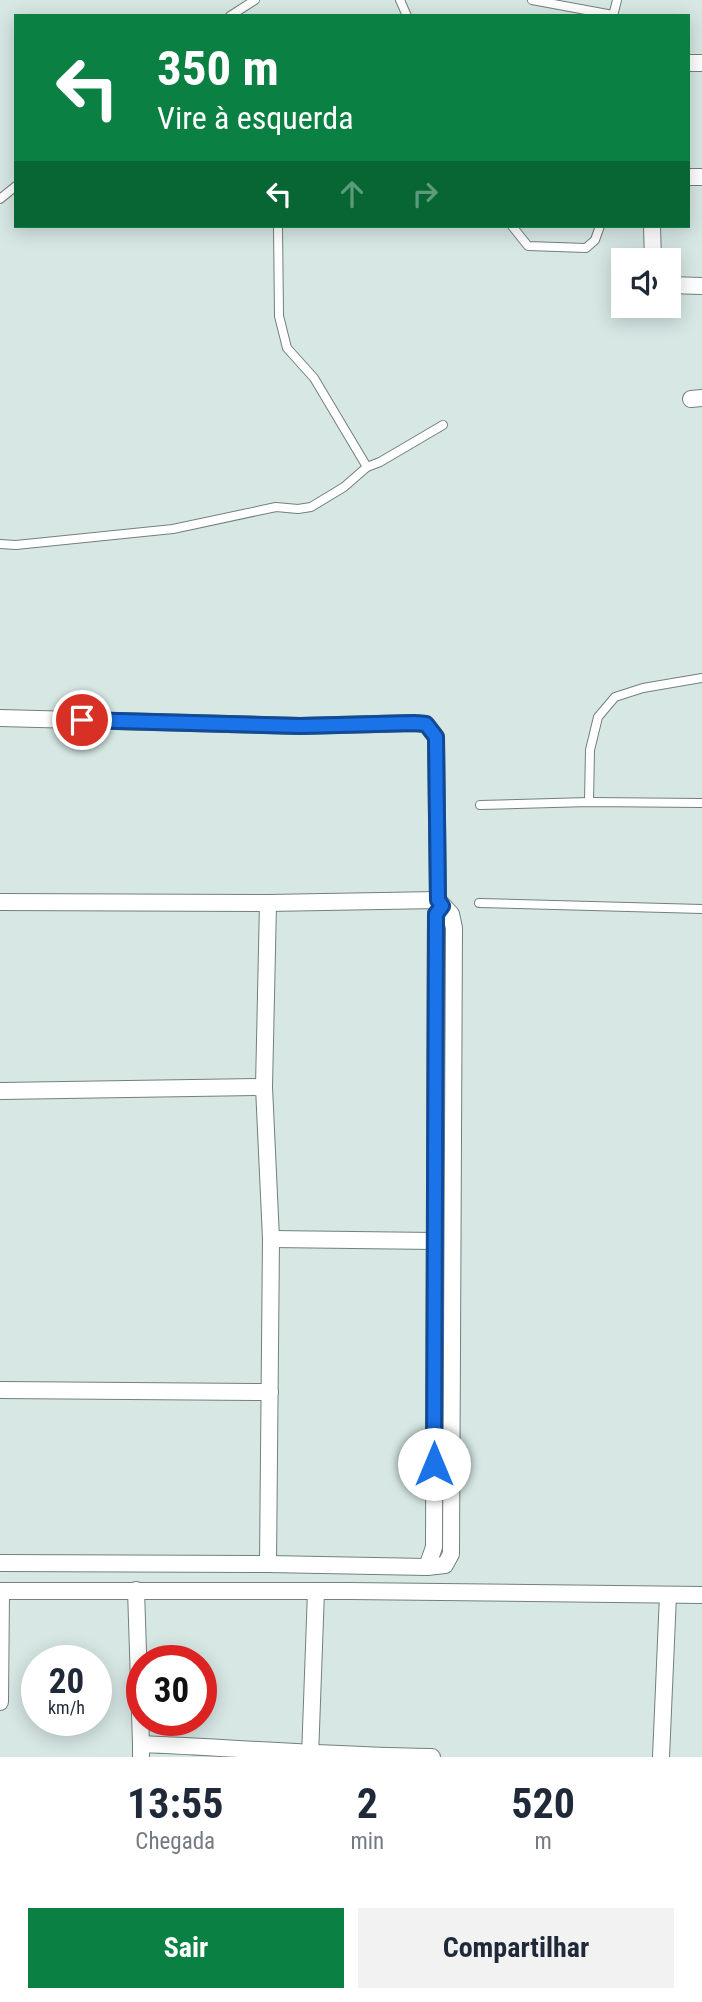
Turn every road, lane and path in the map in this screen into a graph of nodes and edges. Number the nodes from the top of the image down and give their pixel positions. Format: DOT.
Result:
graph roads {
  1 [pos="256,0"];
  2 [pos="532,0"];
  3 [pos="233,14"];
  4 [pos="608,14"];
  5 [pos="14,188"];
  6 [pos="0,199"];
  7 [pos="278,228"];
  8 [pos="514,228"];
  9 [pos="599,228"];
  10 [pos="652,228"];
  11 [pos="653,248"];
  12 [pos="681,285"];
  13 [pos="702,286"];
  14 [pos="443,425"];
  15 [pos="367,467"];
  16 [pos="0,544"];
  17 [pos="702,678"];
  18 [pos="0,719"];
  19 [pos="589,802"];
  20 [pos="702,803"];
  21 [pos="480,804"];
  22 [pos="0,902"];
  23 [pos="268,903"];
  24 [pos="440,903"];
  25 [pos="479,903"];
  26 [pos="702,909"];
  27 [pos="264,1087"];
  28 [pos="0,1091"];
  29 [pos="271,1239"];
  30 [pos="435,1241"];
  31 [pos="0,1390"];
  32 [pos="270,1392"];
  33 [pos="0,1563"];
  34 [pos="268,1564"];
  35 [pos="427,1567"];
  36 [pos="136,1590"];
  37 [pos="1,1591"];
  38 [pos="316,1591"];
  39 [pos="668,1595"];
  40 [pos="702,1595"];
  41 [pos="0,1702"];
  42 [pos="141,1751"];
  43 [pos="310,1755"];
  44 [pos="432,1757"];
  45 [pos="661,1757"];
  1 -- 3 [label="lane"];
  2 -- 4 [label="lane"];
  5 -- 6 [label="lane"];
  7 -- 15 [label="lane"];
  8 -- 9 [label="lane"];
  10 -- 11 [label="street"];
  12 -- 13 [label="street"];
  14 -- 15 [label="lane"];
  15 -- 16 [label="lane"];
  17 -- 19 [label="lane"];
  18 -- 24 [label="street"];
  19 -- 20 [label="lane"];
  19 -- 21 [label="lane"];
  22 -- 23 [label="street"];
  23 -- 24 [label="street"];
  23 -- 27 [label="street"];
  24 -- 30 [label="street"];
  24 -- 35 [label="street"];
  25 -- 26 [label="lane"];
  27 -- 28 [label="street"];
  27 -- 29 [label="street"];
  29 -- 30 [label="street"];
  29 -- 32 [label="street"];
  30 -- 35 [label="street"];
  31 -- 32 [label="street"];
  32 -- 34 [label="street"];
  33 -- 34 [label="street"];
  34 -- 35 [label="street"];
  36 -- 37 [label="street"];
  36 -- 38 [label="street"];
  36 -- 42 [label="street"];
  37 -- 41 [label="street"];
  38 -- 39 [label="street"];
  38 -- 43 [label="street"];
  39 -- 40 [label="street"];
  39 -- 45 [label="street"];
  42 -- 43 [label="street"];
  43 -- 44 [label="street"];
}
